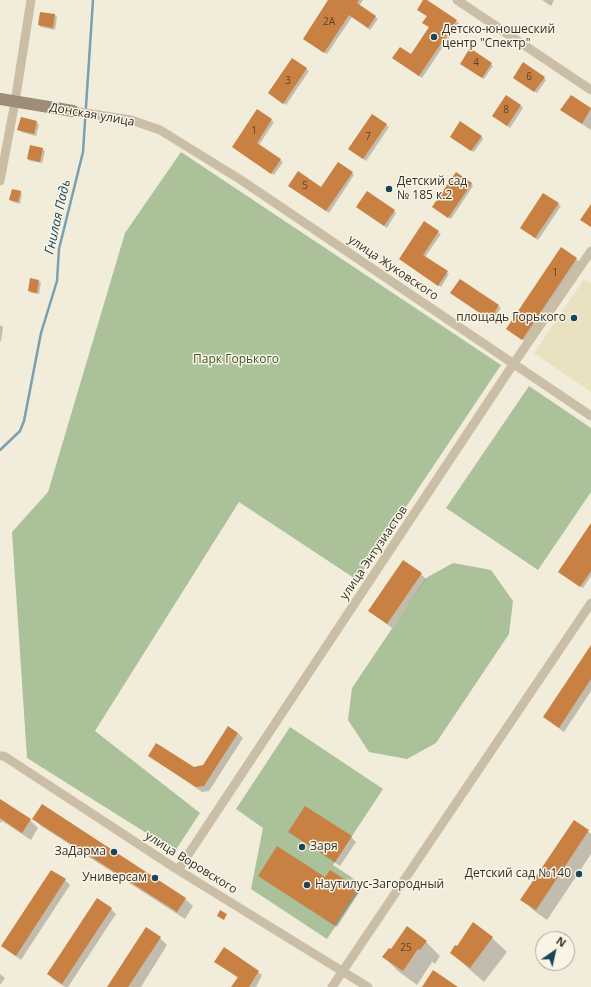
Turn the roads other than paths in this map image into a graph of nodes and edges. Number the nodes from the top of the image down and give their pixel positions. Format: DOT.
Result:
graph roads {
  1 [pos="31,0"];
  2 [pos="457,0"];
  3 [pos="591,90"];
  4 [pos="0,99"];
  5 [pos="15,102"];
  6 [pos="73,111"];
  7 [pos="180,142"];
  8 [pos="0,181"];
  9 [pos="591,251"];
  10 [pos="514,364"];
  11 [pos="591,416"];
  12 [pos="591,604"];
  13 [pos="2,756"];
  14 [pos="178,870"];
  15 [pos="342,972"];
  16 [pos="332,987"];
  17 [pos="368,987"];
  1 -- 5 [label="street"];
  2 -- 3 [label="street"];
  4 -- 5 [label="street, Донская улица"];
  5 -- 6 [label="street, Донская улица"];
  5 -- 8 [label="street"];
  6 -- 7 [label="street, Донская улица"];
  7 -- 10 [label="street, улица Жуковского"];
  9 -- 10 [label="street, улица Энтузиастов"];
  10 -- 11 [label="street, улица Жуковского"];
  10 -- 14 [label="street, улица Энтузиастов"];
  12 -- 15 [label="street"];
  13 -- 14 [label="street, улица Воровского"];
  14 -- 15 [label="street, улица Воровского"];
  15 -- 16 [label="street"];
  15 -- 17 [label="street, улица Воровского"];
}
